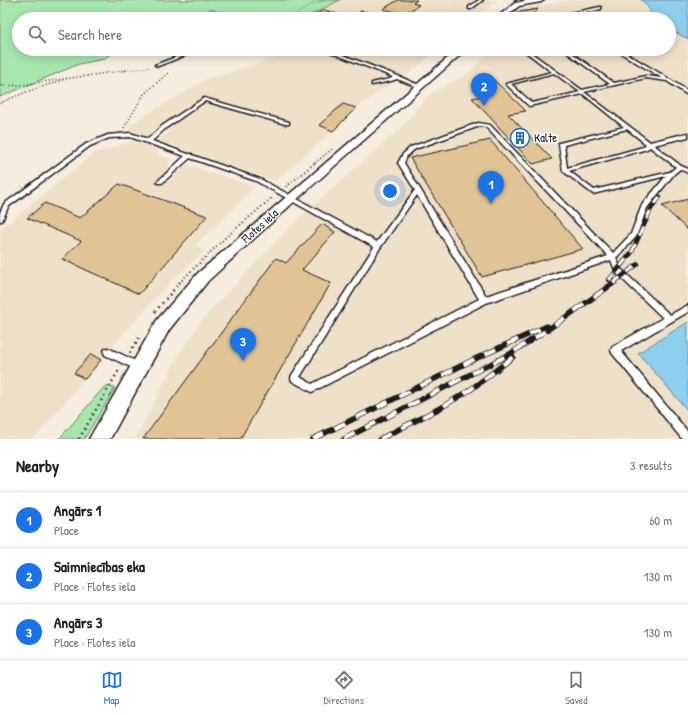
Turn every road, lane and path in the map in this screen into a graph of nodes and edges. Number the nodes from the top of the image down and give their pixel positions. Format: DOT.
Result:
graph roads {
  1 [pos="316,0"];
  2 [pos="327,0"];
  3 [pos="480,0"];
  4 [pos="541,0"];
  5 [pos="310,5"];
  6 [pos="470,8"];
  7 [pos="600,8"];
  8 [pos="298,12"];
  9 [pos="507,12"];
  10 [pos="580,12"];
  11 [pos="181,56"];
  12 [pos="342,56"];
  13 [pos="455,56"];
  14 [pos="533,56"];
  15 [pos="574,56"];
  16 [pos="628,56"];
  17 [pos="157,65"];
  18 [pos="555,72"];
  19 [pos="168,73"];
  20 [pos="397,77"];
  21 [pos="68,78"];
  22 [pos="668,80"];
  23 [pos="373,84"];
  24 [pos="613,84"];
  25 [pos="0,86"];
  26 [pos="419,86"];
  27 [pos="582,92"];
  28 [pos="688,93"];
  29 [pos="0,103"];
  30 [pos="287,123"];
  31 [pos="628,127"];
  32 [pos="688,135"];
  33 [pos="119,136"];
  34 [pos="149,140"];
  35 [pos="650,144"];
  36 [pos="190,155"];
  37 [pos="679,166"];
  38 [pos="565,170"];
  39 [pos="688,171"];
  40 [pos="672,173"];
  41 [pos="160,182"];
  42 [pos="418,190"];
  43 [pos="291,198"];
  44 [pos="0,219"];
  45 [pos="378,246"];
  46 [pos="613,257"];
  47 [pos="484,300"];
  48 [pos="688,308"];
  49 [pos="669,319"];
  50 [pos="108,352"];
  51 [pos="140,367"];
  52 [pos="99,439"];
  53 [pos="688,439"];
  1 -- 5 [label="path"];
  2 -- 5 [label="path"];
  3 -- 6 [label="lane"];
  4 -- 9 [label="street"];
  5 -- 8 [label="path"];
  7 -- 10 [label="lane"];
  11 -- 17 [label="lane"];
  12 -- 20 [label="lane"];
  13 -- 26 [label="street, Flotes iela"];
  14 -- 18 [label="lane"];
  15 -- 24 [label="lane"];
  16 -- 22 [label="lane"];
  17 -- 21 [label="path"];
  18 -- 27 [label="lane"];
  18 -- 27 [label="lane"];
  19 -- 33 [label="path"];
  20 -- 23 [label="lane"];
  20 -- 26 [label="lane"];
  21 -- 25 [label="path"];
  21 -- 29 [label="path"];
  22 -- 24 [label="lane"];
  22 -- 28 [label="lane"];
  24 -- 27 [label="lane"];
  26 -- 43 [label="street, Flotes iela"];
  27 -- 31 [label="lane"];
  30 -- 34 [label="lane"];
  31 -- 35 [label="lane"];
  31 -- 38 [label="lane"];
  32 -- 35 [label="lane"];
  33 -- 34 [label="lane"];
  33 -- 44 [label="lane"];
  34 -- 36 [label="lane"];
  35 -- 37 [label="lane"];
  35 -- 38 [label="lane"];
  36 -- 41 [label="lane"];
  36 -- 43 [label="lane"];
  37 -- 39 [label="lane"];
  37 -- 40 [label="lane"];
  38 -- 40 [label="lane"];
  40 -- 46 [label="lane"];
  42 -- 45 [label="lane"];
  42 -- 46 [label="lane"];
  42 -- 47 [label="lane"];
  43 -- 45 [label="lane"];
  43 -- 51 [label="street, Flotes iela"];
  45 -- 47 [label="lane"];
  46 -- 47 [label="lane"];
  46 -- 49 [label="lane"];
  48 -- 49 [label="lane"];
  49 -- 53 [label="lane"];
  50 -- 51 [label="lane"];
  51 -- 52 [label="street, Flotes iela"];
}
